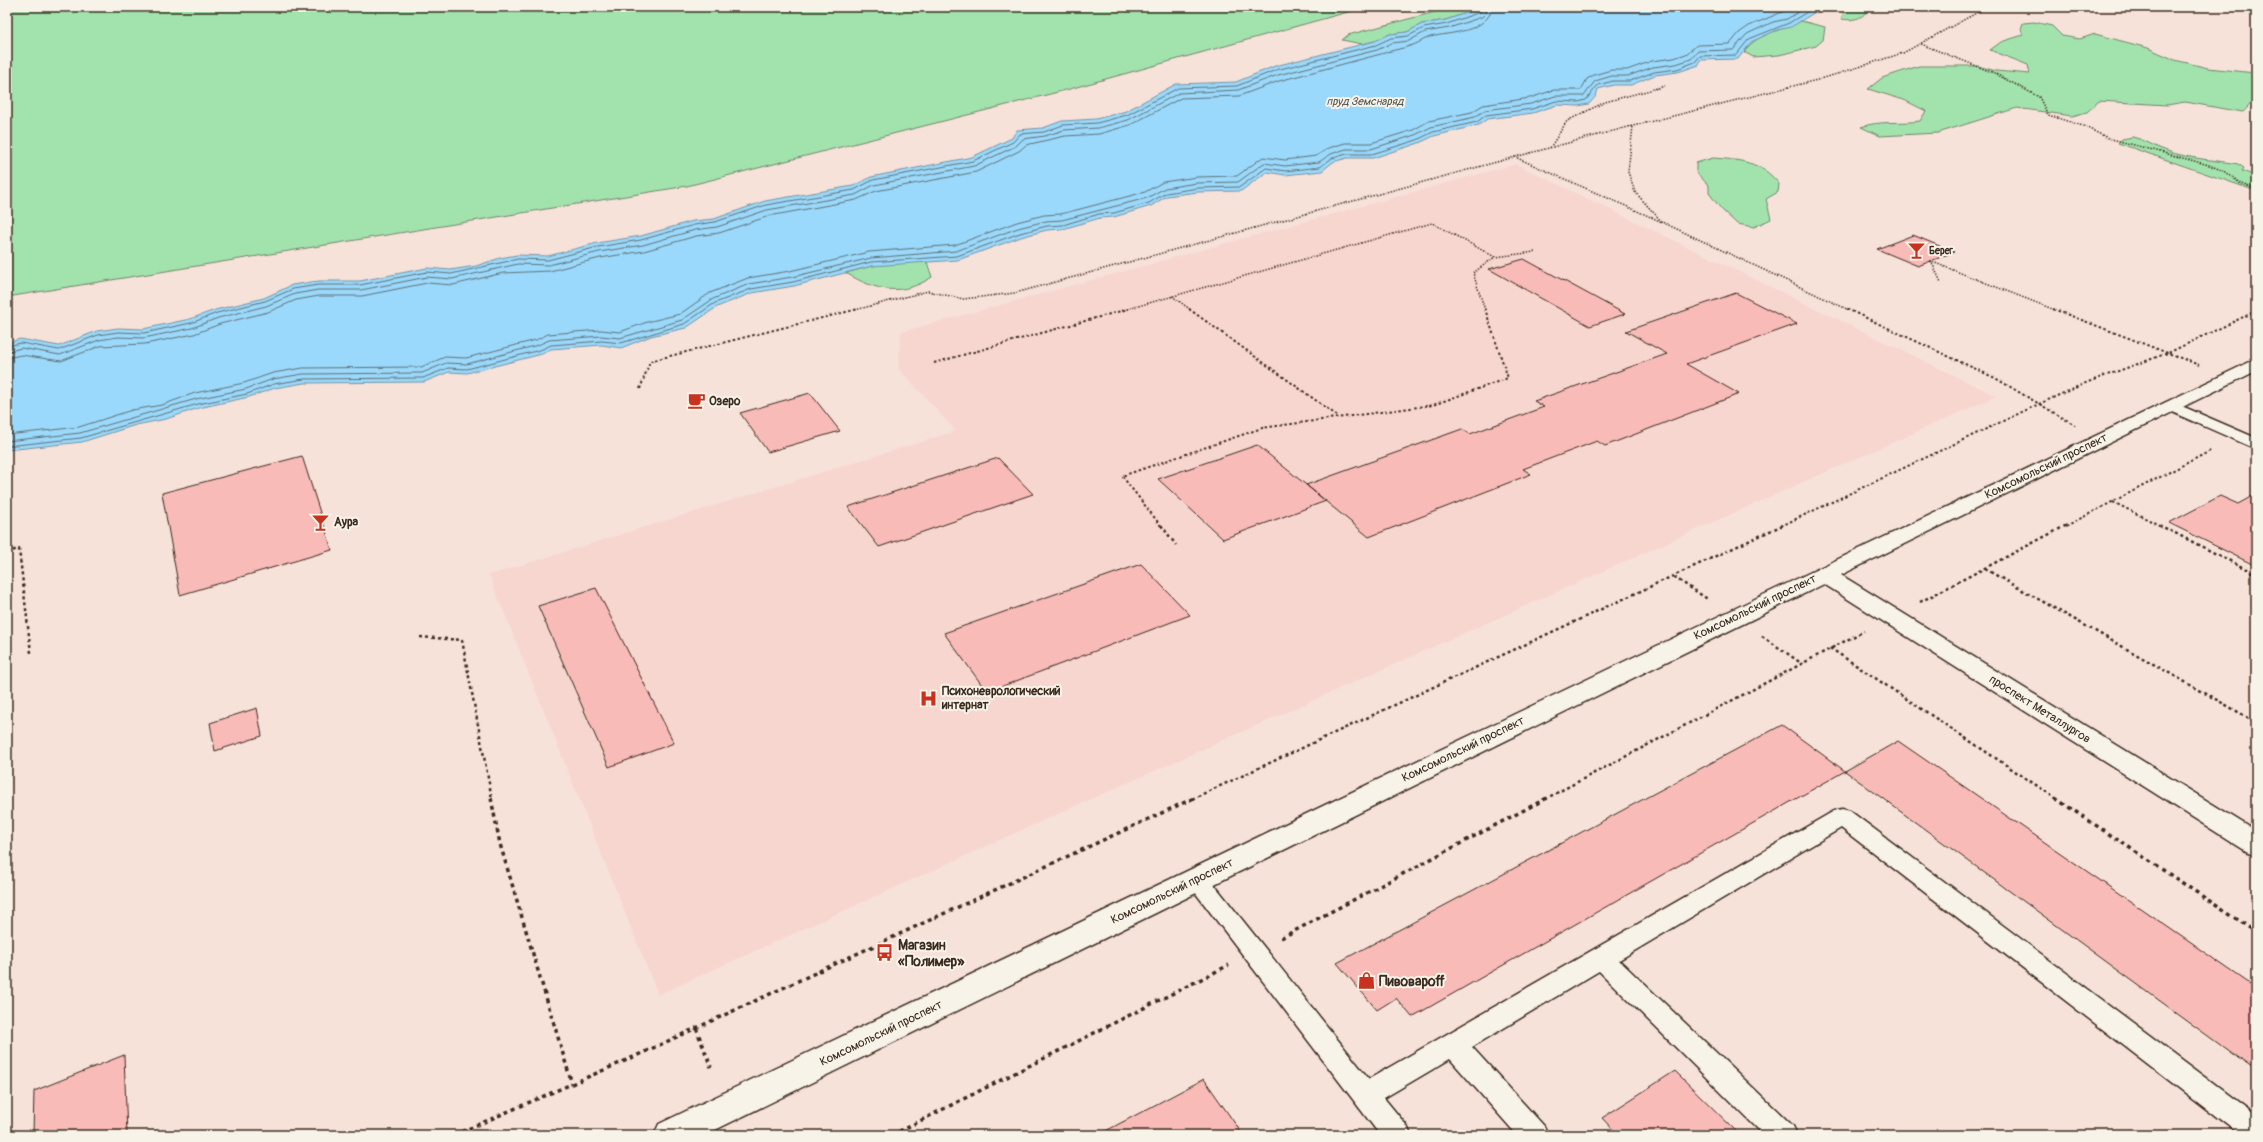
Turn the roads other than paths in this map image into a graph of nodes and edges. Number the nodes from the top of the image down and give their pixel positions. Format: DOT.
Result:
graph roads {
  1 [pos="2256,364"];
  2 [pos="2170,406"];
  3 [pos="2256,444"];
  4 [pos="1824,574"];
  5 [pos="2256,844"];
  6 [pos="1197,879"];
  7 [pos="1601,958"];
  8 [pos="1454,1044"];
  9 [pos="1366,1095"];
  10 [pos="2256,1131"];
  11 [pos="671,1135"];
  12 [pos="1397,1135"];
  13 [pos="1534,1135"];
  14 [pos="1783,1135"];
  1 -- 2 [label="street, Комсомольский проспект"];
  2 -- 3 [label="lane"];
  2 -- 4 [label="street, Комсомольский проспект"];
  4 -- 5 [label="street, проспект Металлургов"];
  4 -- 6 [label="street, Комсомольский проспект"];
  6 -- 9 [label="lane"];
  6 -- 11 [label="street, Комсомольский проспект"];
  7 -- 8 [label="lane"];
  7 -- 10 [label="lane"];
  7 -- 14 [label="lane"];
  8 -- 9 [label="lane"];
  8 -- 13 [label="lane"];
  9 -- 12 [label="lane"];
}
